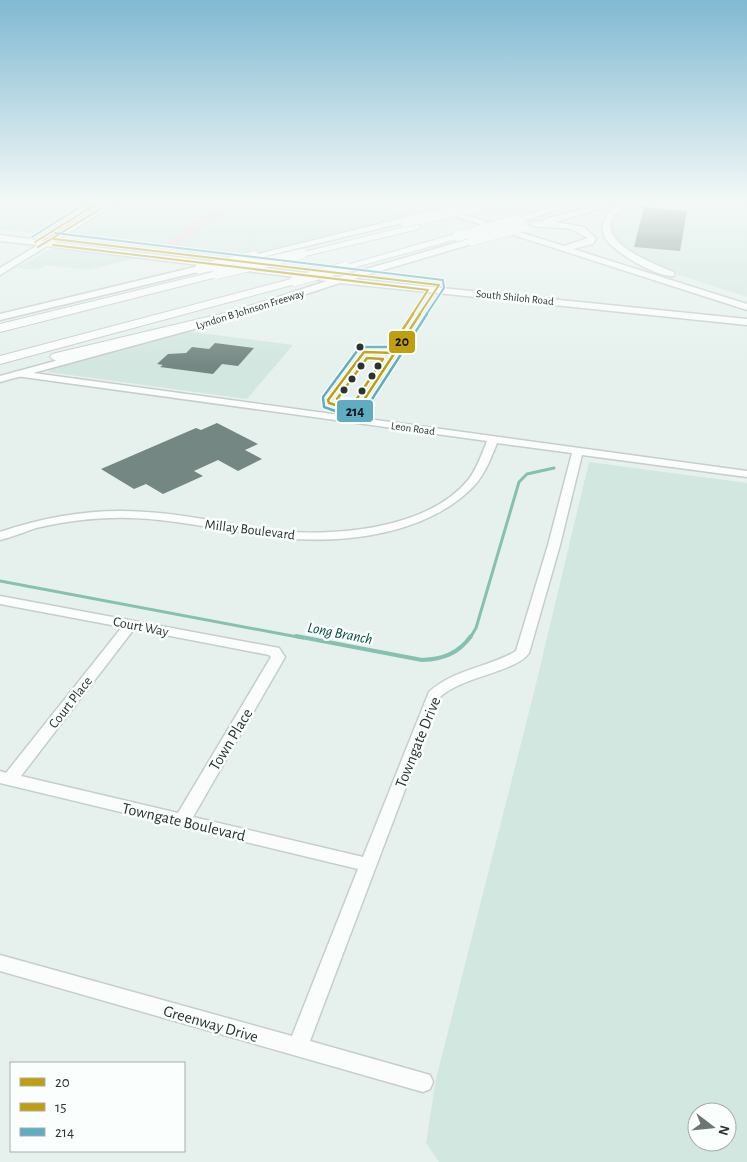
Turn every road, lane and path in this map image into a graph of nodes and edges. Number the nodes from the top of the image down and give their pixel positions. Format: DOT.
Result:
graph roads {
  1 [pos="21,257"];
  2 [pos="182,257"];
  3 [pos="249,257"];
  4 [pos="287,257"];
  5 [pos="381,257"];
  6 [pos="415,257"];
  7 [pos="586,257"];
  8 [pos="624,257"];
  9 [pos="634,257"];
  10 [pos="196,259"];
  11 [pos="391,264"];
  12 [pos="0,272"];
  13 [pos="187,272"];
  14 [pos="355,275"];
  15 [pos="340,280"];
  16 [pos="399,280"];
  17 [pos="281,285"];
  18 [pos="438,287"];
  19 [pos="712,290"];
  20 [pos="559,297"];
  21 [pos="524,298"];
  22 [pos="747,301"];
  23 [pos="733,302"];
  24 [pos="747,307"];
  25 [pos="250,310"];
  26 [pos="742,316"];
  27 [pos="0,317"];
  28 [pos="0,322"];
  29 [pos="747,322"];
  30 [pos="0,328"];
  31 [pos="0,360"];
  32 [pos="0,371"];
  33 [pos="19,374"];
  34 [pos="0,378"];
  35 [pos="493,439"];
  36 [pos="578,451"];
  37 [pos="747,474"];
  38 [pos="0,536"];
  39 [pos="0,600"];
  40 [pos="130,624"];
  41 [pos="278,657"];
  42 [pos="5,778"];
  43 [pos="182,821"];
  44 [pos="369,865"];
  45 [pos="0,963"];
  46 [pos="298,1047"];
  47 [pos="423,1082"];
  1 -- 12 [label="main road"];
  2 -- 10 [label="main road"];
  3 -- 13 [label="main road, bridge"];
  4 -- 30 [label="highway, bridge"];
  5 -- 17 [label="highway, Lyndon B Johnson Freeway, bridge"];
  6 -- 11 [label="main road, Lyndon B Johnson Freeway, bridge"];
  7 -- 23 [label="main road"];
  8 -- 19 [label="main road"];
  9 -- 19 [label="main road"];
  10 -- 14 [label="main road, South Shiloh Road"];
  10 -- 15 [label="main road, South Shiloh Road"];
  11 -- 14 [label="main road, Lyndon B Johnson Freeway"];
  11 -- 16 [label="main road"];
  13 -- 27 [label="main road"];
  13 -- 28 [label="highway"];
  14 -- 15 [label="main road, Lyndon B Johnson Freeway"];
  14 -- 16 [label="main road, South Shiloh Road"];
  15 -- 18 [label="main road, South Shiloh Road"];
  15 -- 25 [label="main road, Lyndon B Johnson Freeway"];
  16 -- 18 [label="main road, South Shiloh Road"];
  17 -- 31 [label="highway, Lyndon B Johnson Freeway"];
  17 -- 32 [label="highway"];
  18 -- 20 [label="main road, South Shiloh Road"];
  18 -- 21 [label="main road, South Shiloh Road"];
  19 -- 22 [label="main road"];
  20 -- 21 [label="main road"];
  20 -- 26 [label="main road, South Shiloh Road"];
  21 -- 29 [label="main road, South Shiloh Road"];
  23 -- 24 [label="main road"];
  23 -- 26 [label="main road"];
  25 -- 32 [label="highway"];
  25 -- 33 [label="main road, Lyndon B Johnson Freeway"];
  33 -- 34 [label="main road, Lyndon B Johnson Freeway"];
  33 -- 35 [label="street, Leon Road"];
  35 -- 36 [label="street, Leon Road"];
  35 -- 38 [label="street, Millay Boulevard"];
  36 -- 37 [label="street, Leon Road"];
  36 -- 44 [label="street, Towngate Drive"];
  39 -- 40 [label="street, Court Way"];
  40 -- 41 [label="street, Court Way"];
  40 -- 42 [label="street, Court Place"];
  41 -- 43 [label="street, Town Place"];
  42 -- 43 [label="street, Towngate Boulevard"];
  43 -- 44 [label="street, Towngate Boulevard"];
  44 -- 46 [label="street, Towngate Drive"];
  45 -- 46 [label="street, Greenway Drive"];
  46 -- 47 [label="street, Greenway Drive"];
}
